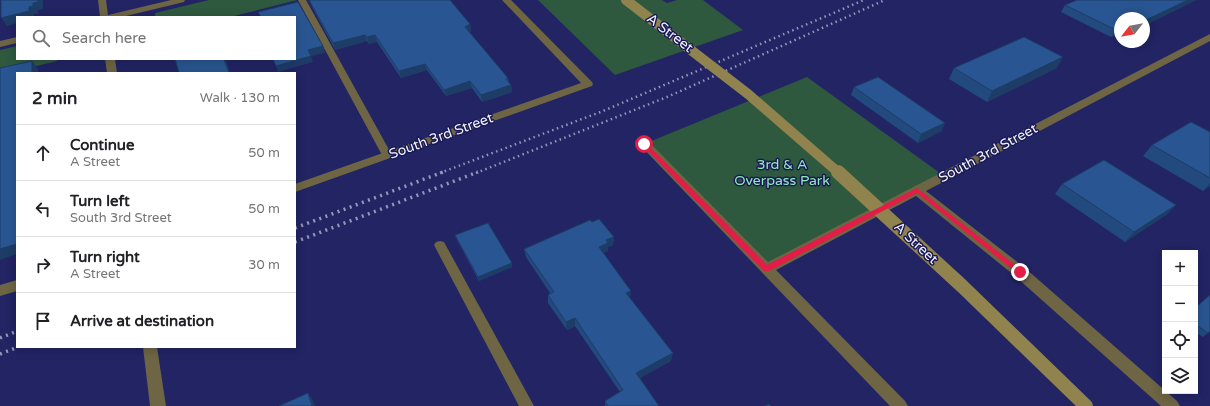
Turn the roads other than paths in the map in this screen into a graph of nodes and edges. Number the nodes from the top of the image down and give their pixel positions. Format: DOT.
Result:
graph roads {
  1 [pos="102,0"];
  2 [pos="181,0"];
  3 [pos="302,0"];
  4 [pos="506,0"];
  5 [pos="626,0"];
  6 [pos="104,16"];
  7 [pos="115,16"];
  8 [pos="1210,38"];
  9 [pos="16,40"];
  10 [pos="0,44"];
  11 [pos="110,60"];
  12 [pos="112,72"];
  13 [pos="644,144"];
  14 [pos="387,156"];
  15 [pos="296,188"];
  16 [pos="917,190"];
  17 [pos="440,246"];
  18 [pos="766,269"];
  19 [pos="16,285"];
  20 [pos="0,291"];
  21 [pos="150,348"];
  22 [pos="158,406"];
  23 [pos="527,406"];
  24 [pos="900,406"];
  25 [pos="1086,406"];
  26 [pos="1172,406"];
  1 -- 6 [label="street"];
  2 -- 7 [label="street"];
  3 -- 14 [label="lane"];
  4 -- 14 [label="street, South 3rd Street"];
  5 -- 25 [label="main road, A Street, bridge"];
  8 -- 16 [label="street, South 3rd Street"];
  9 -- 10 [label="street"];
  11 -- 12 [label="street"];
  13 -- 18 [label="street"];
  14 -- 15 [label="street, South 3rd Street"];
  16 -- 18 [label="street, South 3rd Street"];
  16 -- 26 [label="street"];
  17 -- 23 [label="lane"];
  18 -- 24 [label="street"];
  19 -- 20 [label="street"];
  21 -- 22 [label="street"];
}
